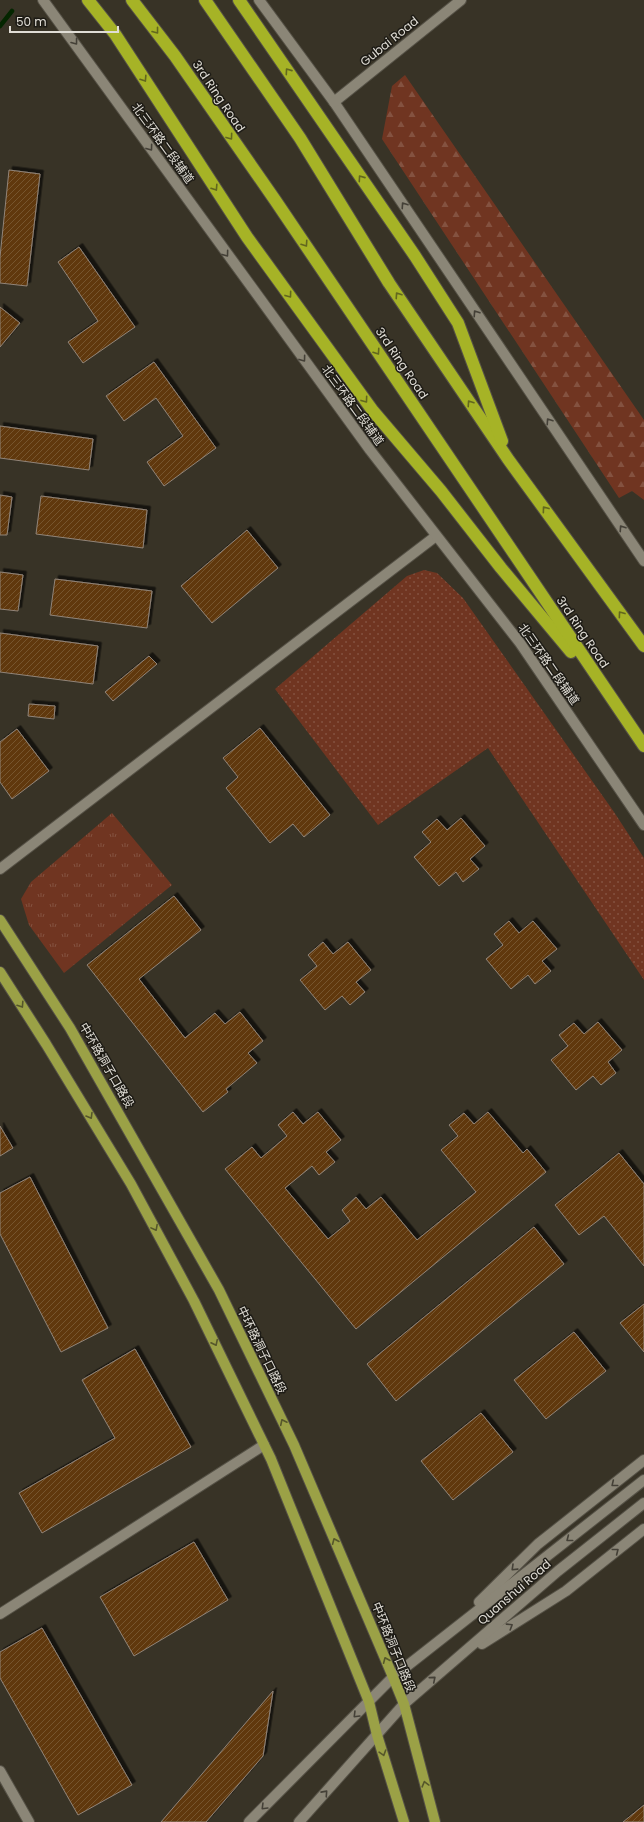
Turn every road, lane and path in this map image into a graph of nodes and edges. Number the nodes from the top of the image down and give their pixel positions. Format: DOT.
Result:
graph roads {
  1 [pos="43,0"];
  2 [pos="88,0"];
  3 [pos="132,0"];
  4 [pos="205,0"];
  5 [pos="239,0"];
  6 [pos="259,0"];
  7 [pos="461,0"];
  8 [pos="334,102"];
  9 [pos="508,459"];
  10 [pos="436,536"];
  11 [pos="644,560"];
  12 [pos="642,642"];
  13 [pos="610,698"];
  14 [pos="644,746"];
  15 [pos="644,825"];
  16 [pos="0,869"];
  17 [pos="0,920"];
  18 [pos="0,972"];
  19 [pos="264,1445"];
  20 [pos="644,1460"];
  21 [pos="644,1480"];
  22 [pos="644,1503"];
  23 [pos="644,1529"];
  24 [pos="0,1614"];
  25 [pos="442,1639"];
  26 [pos="453,1662"];
  27 [pos="393,1677"];
  28 [pos="369,1702"];
  29 [pos="404,1704"];
  30 [pos="377,1735"];
  31 [pos="0,1771"];
  32 [pos="29,1822"];
  33 [pos="249,1822"];
  34 [pos="299,1822"];
  35 [pos="404,1822"];
  36 [pos="435,1822"];
  1 -- 10 [label="main road, 北三环路二段辅道, one-way"];
  2 -- 13 [label="highway, one-way"];
  3 -- 13 [label="highway, 3rd Ring Road, one-way"];
  9 -- 4 [label="highway, one-way"];
  9 -- 5 [label="highway, one-way"];
  6 -- 8 [label="main road"];
  7 -- 8 [label="main road, Gubai Road"];
  11 -- 8 [label="main road, one-way"];
  12 -- 9 [label="highway, one-way"];
  10 -- 15 [label="main road, 北三环路二段辅道"];
  10 -- 16 [label="main road"];
  13 -- 14 [label="highway, 3rd Ring Road"];
  27 -- 17 [label="main road, 中环路洞子口路段, one-way"];
  18 -- 19 [label="main road, one-way"];
  19 -- 24 [label="main road"];
  19 -- 28 [label="main road"];
  20 -- 25 [label="main road, one-way"];
  21 -- 25 [label="main road, one-way"];
  22 -- 26 [label="main road, Quanshui Road"];
  26 -- 23 [label="main road, one-way"];
  25 -- 27 [label="main road"];
  29 -- 26 [label="main road, Quanshui Road, one-way"];
  27 -- 28 [label="main road"];
  27 -- 29 [label="main road, 中环路洞子口路段"];
  28 -- 30 [label="main road"];
  28 -- 33 [label="main road, one-way"];
  29 -- 30 [label="main road, Quanshui Road"];
  36 -- 29 [label="main road, 中环路洞子口路段, one-way"];
  34 -- 30 [label="main road, Quanshui Road, one-way"];
  30 -- 35 [label="main road, one-way"];
  31 -- 32 [label="main road"];
}
